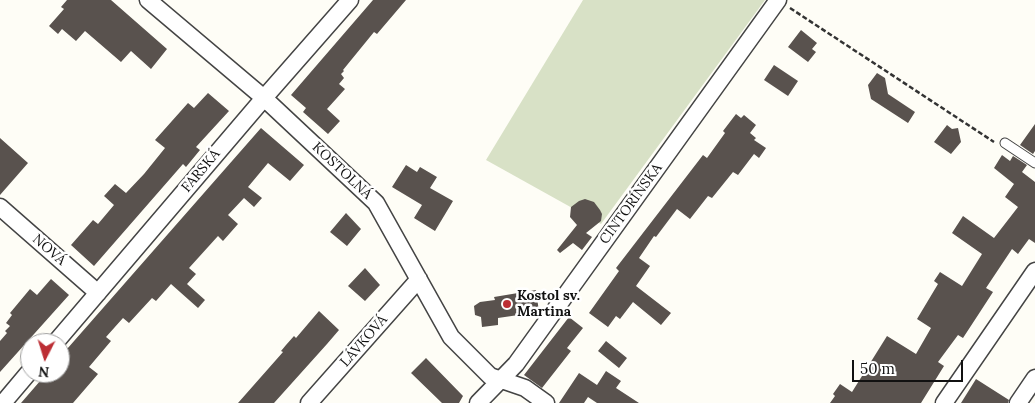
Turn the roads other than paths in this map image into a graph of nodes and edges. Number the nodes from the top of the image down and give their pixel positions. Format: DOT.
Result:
graph roads {
  1 [pos="148,0"];
  2 [pos="350,0"];
  3 [pos="782,3"];
  4 [pos="264,98"];
  5 [pos="1003,145"];
  6 [pos="1035,163"];
  7 [pos="0,207"];
  8 [pos="1035,271"];
  9 [pos="419,279"];
  10 [pos="98,293"];
  11 [pos="63,333"];
  12 [pos="1035,378"];
  13 [pos="501,380"];
  14 [pos="20,383"];
  15 [pos="3,403"];
  16 [pos="309,403"];
  17 [pos="478,403"];
  18 [pos="546,403"];
  19 [pos="944,403"];
  20 [pos="1018,403"];
  1 -- 4 [label="street, KOSTOLNÁ"];
  2 -- 4 [label="street, FARSKÁ"];
  3 -- 13 [label="street, CINTORÍNSKA"];
  4 -- 9 [label="street, KOSTOLNÁ"];
  4 -- 10 [label="street, FARSKÁ"];
  5 -- 6 [label="lane"];
  7 -- 10 [label="street, NOVÁ"];
  8 -- 19 [label="street"];
  9 -- 13 [label="street, KOSTOLNÁ"];
  9 -- 16 [label="street, LÁVKOVÁ"];
  10 -- 11 [label="street, FARSKÁ"];
  12 -- 20 [label="street"];
  13 -- 17 [label="street, CINTORÍNSKA"];
  13 -- 18 [label="street, KOSTOLNÁ"];
  14 -- 15 [label="street"];
}
